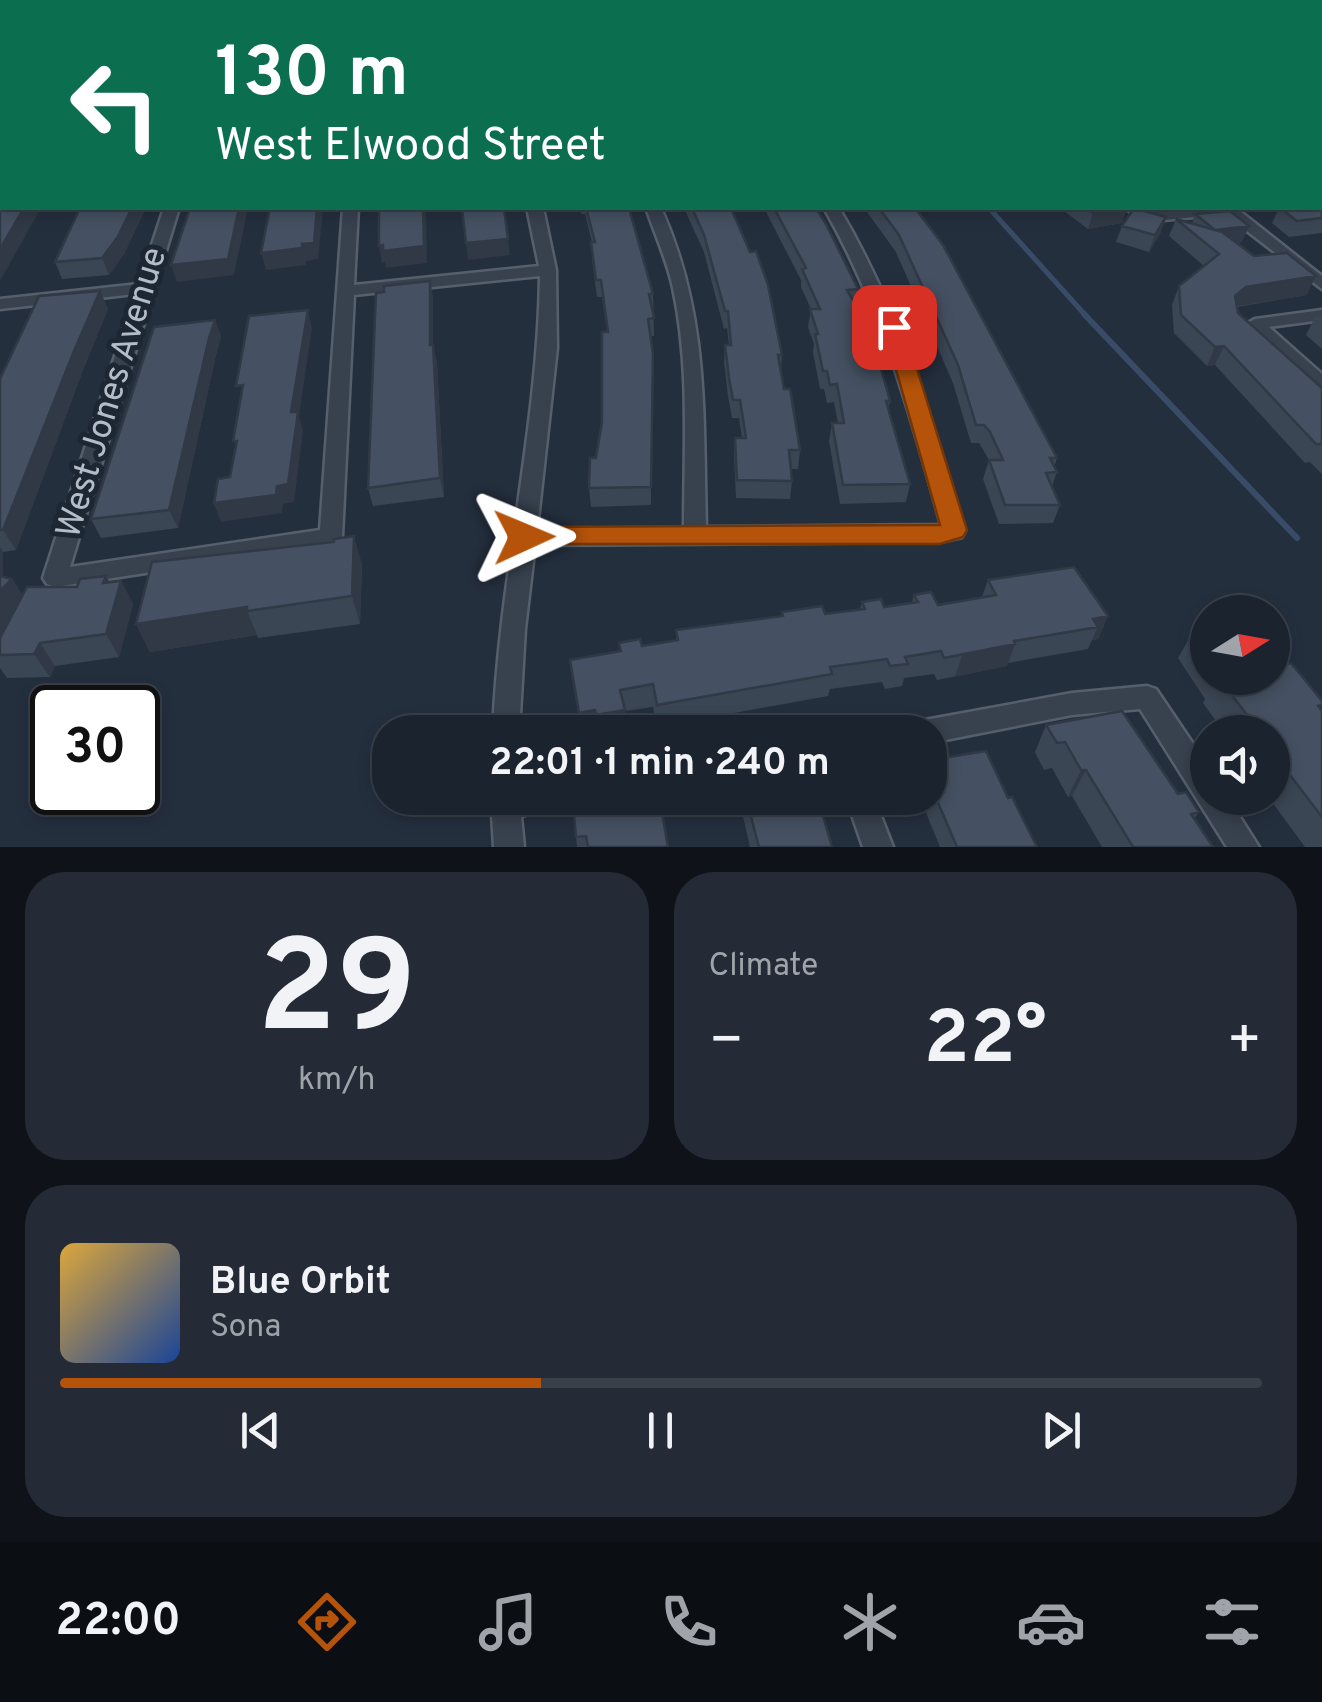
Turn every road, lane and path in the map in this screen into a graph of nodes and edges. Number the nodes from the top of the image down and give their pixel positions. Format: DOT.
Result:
graph roads {
  1 [pos="171,210"];
  2 [pos="350,210"];
  3 [pos="535,210"];
  4 [pos="655,210"];
  5 [pos="833,210"];
  6 [pos="1188,210"];
  7 [pos="1239,210"];
  8 [pos="1138,212"];
  9 [pos="548,270"];
  10 [pos="1322,284"];
  11 [pos="146,288"];
  12 [pos="345,291"];
  13 [pos="0,304"];
  14 [pos="1322,315"];
  15 [pos="1322,384"];
  16 [pos="695,536"];
  17 [pos="524,537"];
  18 [pos="508,715"];
  19 [pos="947,728"];
  20 [pos="1190,763"];
  21 [pos="506,815"];
  22 [pos="866,815"];
  23 [pos="1223,815"];
  24 [pos="509,847"];
  25 [pos="878,847"];
  26 [pos="1244,847"];
  1 -- 11 [label="street, West Jones Avenue"];
  2 -- 12 [label="street"];
  3 -- 9 [label="street"];
  4 -- 16 [label="street"];
  5 -- 16 [label="street"];
  6 -- 8 [label="street"];
  7 -- 10 [label="street"];
  9 -- 12 [label="street"];
  9 -- 17 [label="street"];
  11 -- 12 [label="street, West Jones Avenue"];
  11 -- 13 [label="street"];
  14 -- 15 [label="street"];
  16 -- 17 [label="street"];
  17 -- 18 [label="street"];
  19 -- 20 [label="street"];
  21 -- 24 [label="street"];
  22 -- 25 [label="street"];
  23 -- 26 [label="street"];
}
